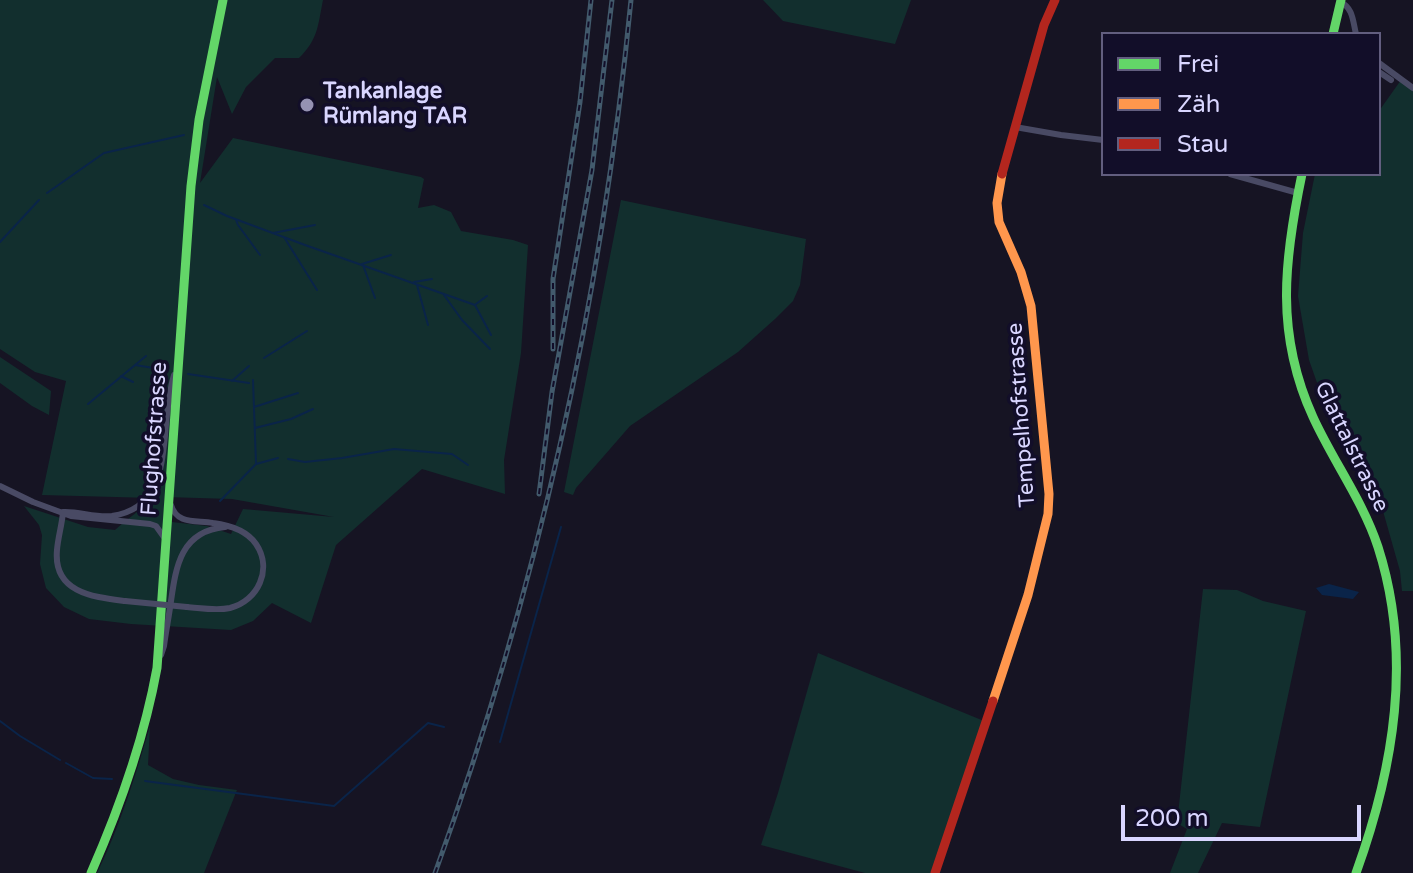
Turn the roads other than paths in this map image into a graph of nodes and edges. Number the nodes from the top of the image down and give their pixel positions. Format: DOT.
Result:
graph roads {
  1 [pos="223,0"];
  2 [pos="1055,0"];
  3 [pos="1340,1"];
  4 [pos="1333,32"];
  5 [pos="1356,32"];
  6 [pos="1381,64"];
  7 [pos="1381,73"];
  8 [pos="1391,80"];
  9 [pos="1413,88"];
  10 [pos="1015,127"];
  11 [pos="1101,140"];
  12 [pos="1237,176"];
  13 [pos="1302,176"];
  14 [pos="1298,193"];
  15 [pos="179,356"];
  16 [pos="0,486"];
  17 [pos="169,495"];
  18 [pos="63,512"];
  19 [pos="229,527"];
  20 [pos="166,540"];
  21 [pos="157,668"];
  22 [pos="91,873"];
  23 [pos="935,873"];
  24 [pos="1356,873"];
  1 -- 15 [label="street, Flughofstrasse"];
  2 -- 10 [label="street, Tempelhofstrasse"];
  3 -- 4 [label="street"];
  3 -- 5 [label="street"];
  6 -- 9 [label="street"];
  7 -- 8 [label="street"];
  10 -- 11 [label="street"];
  10 -- 23 [label="street, Tempelhofstrasse"];
  12 -- 14 [label="street"];
  13 -- 14 [label="street, Glattalstrasse"];
  14 -- 24 [label="street, Glattalstrasse"];
  15 -- 17 [label="street, Flughofstrasse"];
  15 -- 18 [label="street"];
  16 -- 18 [label="street"];
  17 -- 19 [label="street"];
  17 -- 20 [label="street, Flughofstrasse"];
  18 -- 19 [label="street, bridge"];
  18 -- 20 [label="street"];
  19 -- 21 [label="street"];
  20 -- 21 [label="street, Flughofstrasse"];
  21 -- 22 [label="street, Flughofstrasse"];
}
